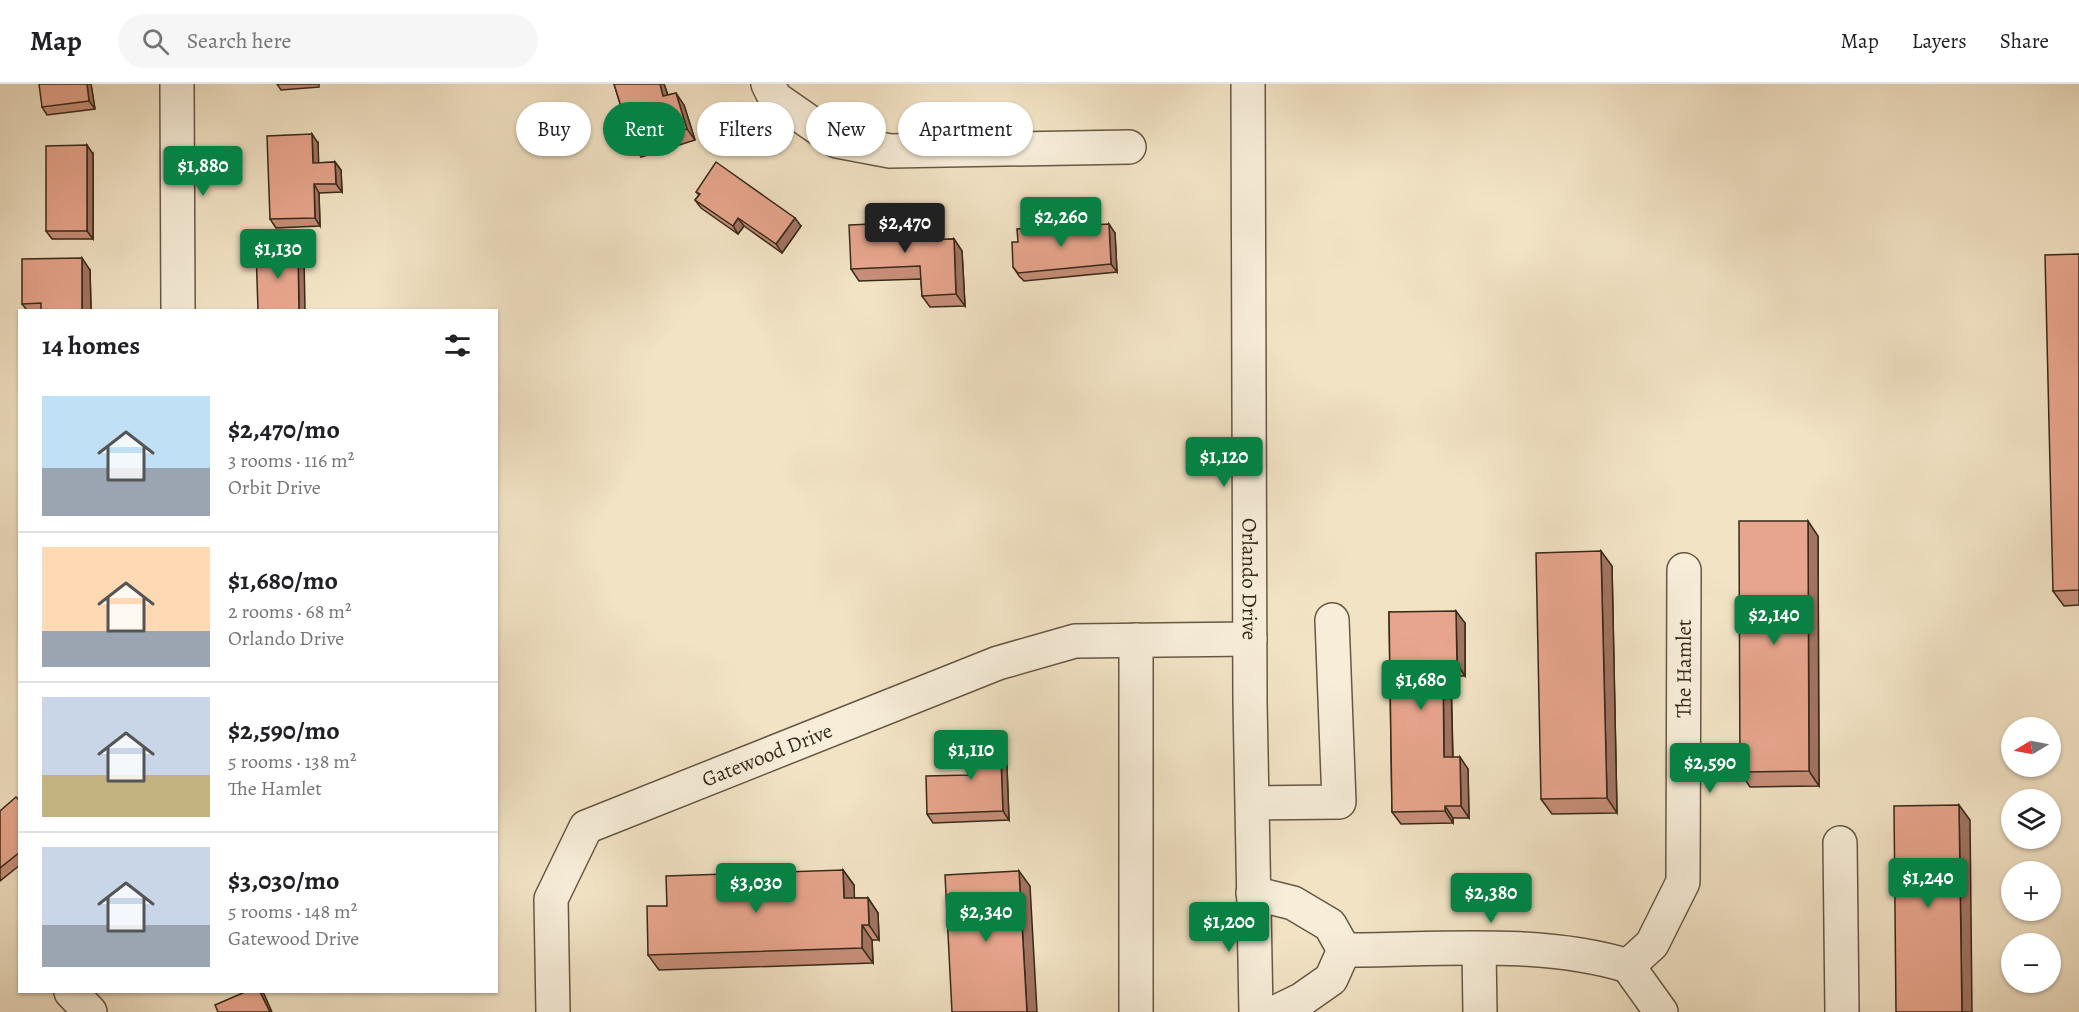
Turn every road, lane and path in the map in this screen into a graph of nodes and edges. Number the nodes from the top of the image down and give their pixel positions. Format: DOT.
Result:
graph roads {
  1 [pos="177,84"];
  2 [pos="768,84"];
  3 [pos="1248,84"];
  4 [pos="1129,147"];
  5 [pos="178,309"];
  6 [pos="1684,570"];
  7 [pos="1332,620"];
  8 [pos="1250,639"];
  9 [pos="1136,640"];
  10 [pos="1253,803"];
  11 [pos="1840,843"];
  12 [pos="1254,893"];
  13 [pos="1344,950"];
  14 [pos="1479,950"];
  15 [pos="1628,966"];
  16 [pos="71,993"];
  17 [pos="90,1012"];
  18 [pos="553,1012"];
  19 [pos="1136,1012"];
  20 [pos="1256,1012"];
  21 [pos="1276,1012"];
  22 [pos="1480,1012"];
  23 [pos="1662,1012"];
  24 [pos="1842,1012"];
  1 -- 5 [label="street"];
  2 -- 4 [label="street"];
  3 -- 8 [label="street, Orlando Drive"];
  6 -- 15 [label="street, The Hamlet"];
  7 -- 10 [label="street"];
  8 -- 9 [label="street, Gatewood Drive"];
  8 -- 10 [label="street, Orlando Drive"];
  9 -- 18 [label="street, Gatewood Drive"];
  9 -- 19 [label="street"];
  10 -- 12 [label="street, Orlando Drive"];
  11 -- 24 [label="street"];
  12 -- 13 [label="street"];
  12 -- 20 [label="street"];
  13 -- 14 [label="street"];
  13 -- 21 [label="street"];
  14 -- 15 [label="street"];
  14 -- 22 [label="street"];
  15 -- 23 [label="street"];
  16 -- 17 [label="street"];
}
